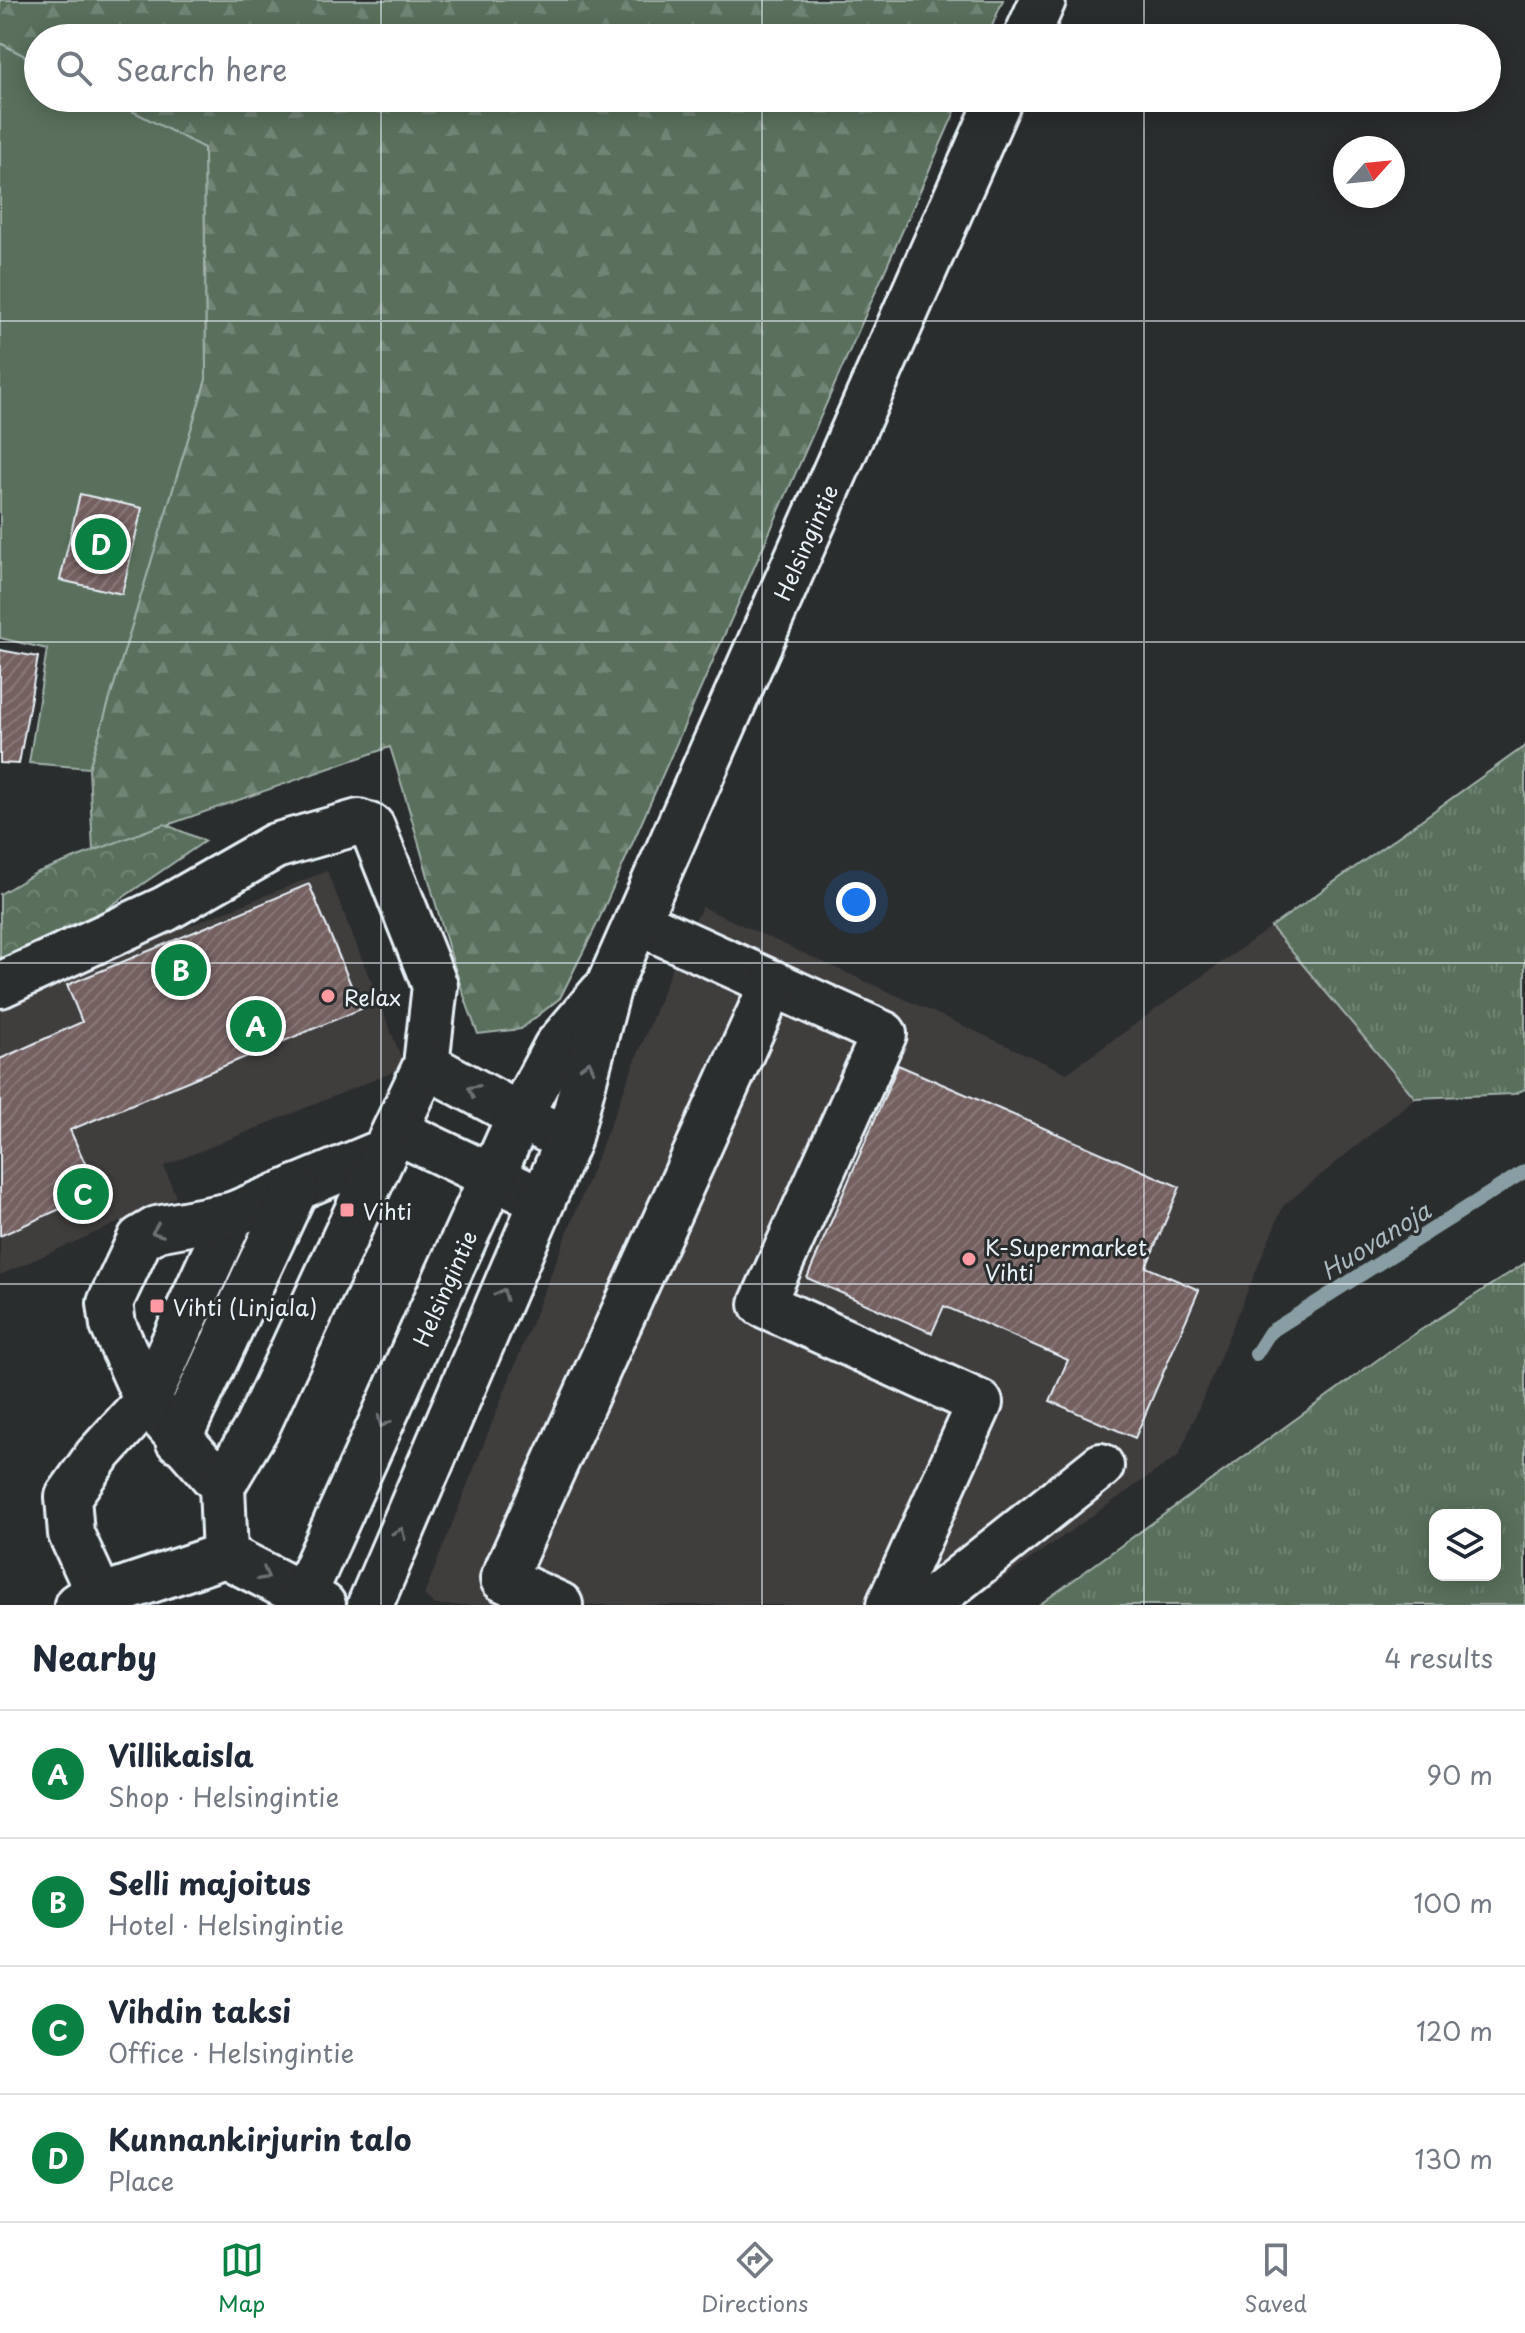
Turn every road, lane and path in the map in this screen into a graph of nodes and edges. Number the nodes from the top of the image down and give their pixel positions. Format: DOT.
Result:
graph roads {
  1 [pos="1043,0"];
  2 [pos="1032,24"];
  3 [pos="994,112"];
  4 [pos="638,922"];
  5 [pos="773,983"];
  6 [pos="0,985"];
  7 [pos="609,985"];
  8 [pos="426,1065"];
  9 [pos="520,1115"];
  10 [pos="390,1141"];
  11 [pos="568,1141"];
  12 [pos="493,1177"];
  13 [pos="296,1188"];
  14 [pos="542,1201"];
  15 [pos="232,1215"];
  16 [pos="147,1401"];
  17 [pos="178,1440"];
  18 [pos="1101,1466"];
  19 [pos="222,1486"];
  20 [pos="225,1555"];
  21 [pos="88,1601"];
  22 [pos="309,1602"];
  23 [pos="370,1605"];
  24 [pos="560,1605"];
  25 [pos="889,1605"];
  26 [pos="926,1605"];
  1 -- 2 [label="street"];
  3 -- 4 [label="street, Helsingintie"];
  4 -- 5 [label="street"];
  4 -- 7 [label="street, Helsingintie"];
  5 -- 24 [label="street"];
  5 -- 25 [label="street"];
  6 -- 8 [label="street"];
  7 -- 9 [label="street, Helsingintie"];
  11 -- 7 [label="street, Helsingintie, one-way"];
  9 -- 8 [label="street, one-way"];
  8 -- 10 [label="street"];
  9 -- 11 [label="street"];
  9 -- 12 [label="street, Helsingintie"];
  10 -- 12 [label="street"];
  10 -- 13 [label="street"];
  10 -- 19 [label="street"];
  11 -- 14 [label="street, Helsingintie"];
  12 -- 14 [label="street"];
  12 -- 22 [label="street, Helsingintie, one-way"];
  13 -- 15 [label="street"];
  13 -- 17 [label="street"];
  23 -- 14 [label="street, Helsingintie, one-way"];
  15 -- 16 [label="street"];
  15 -- 16 [label="street, one-way"];
  16 -- 17 [label="street"];
  16 -- 21 [label="street"];
  17 -- 19 [label="street"];
  18 -- 26 [label="street"];
  19 -- 20 [label="street"];
  20 -- 21 [label="street"];
  20 -- 22 [label="street, one-way"];
}
